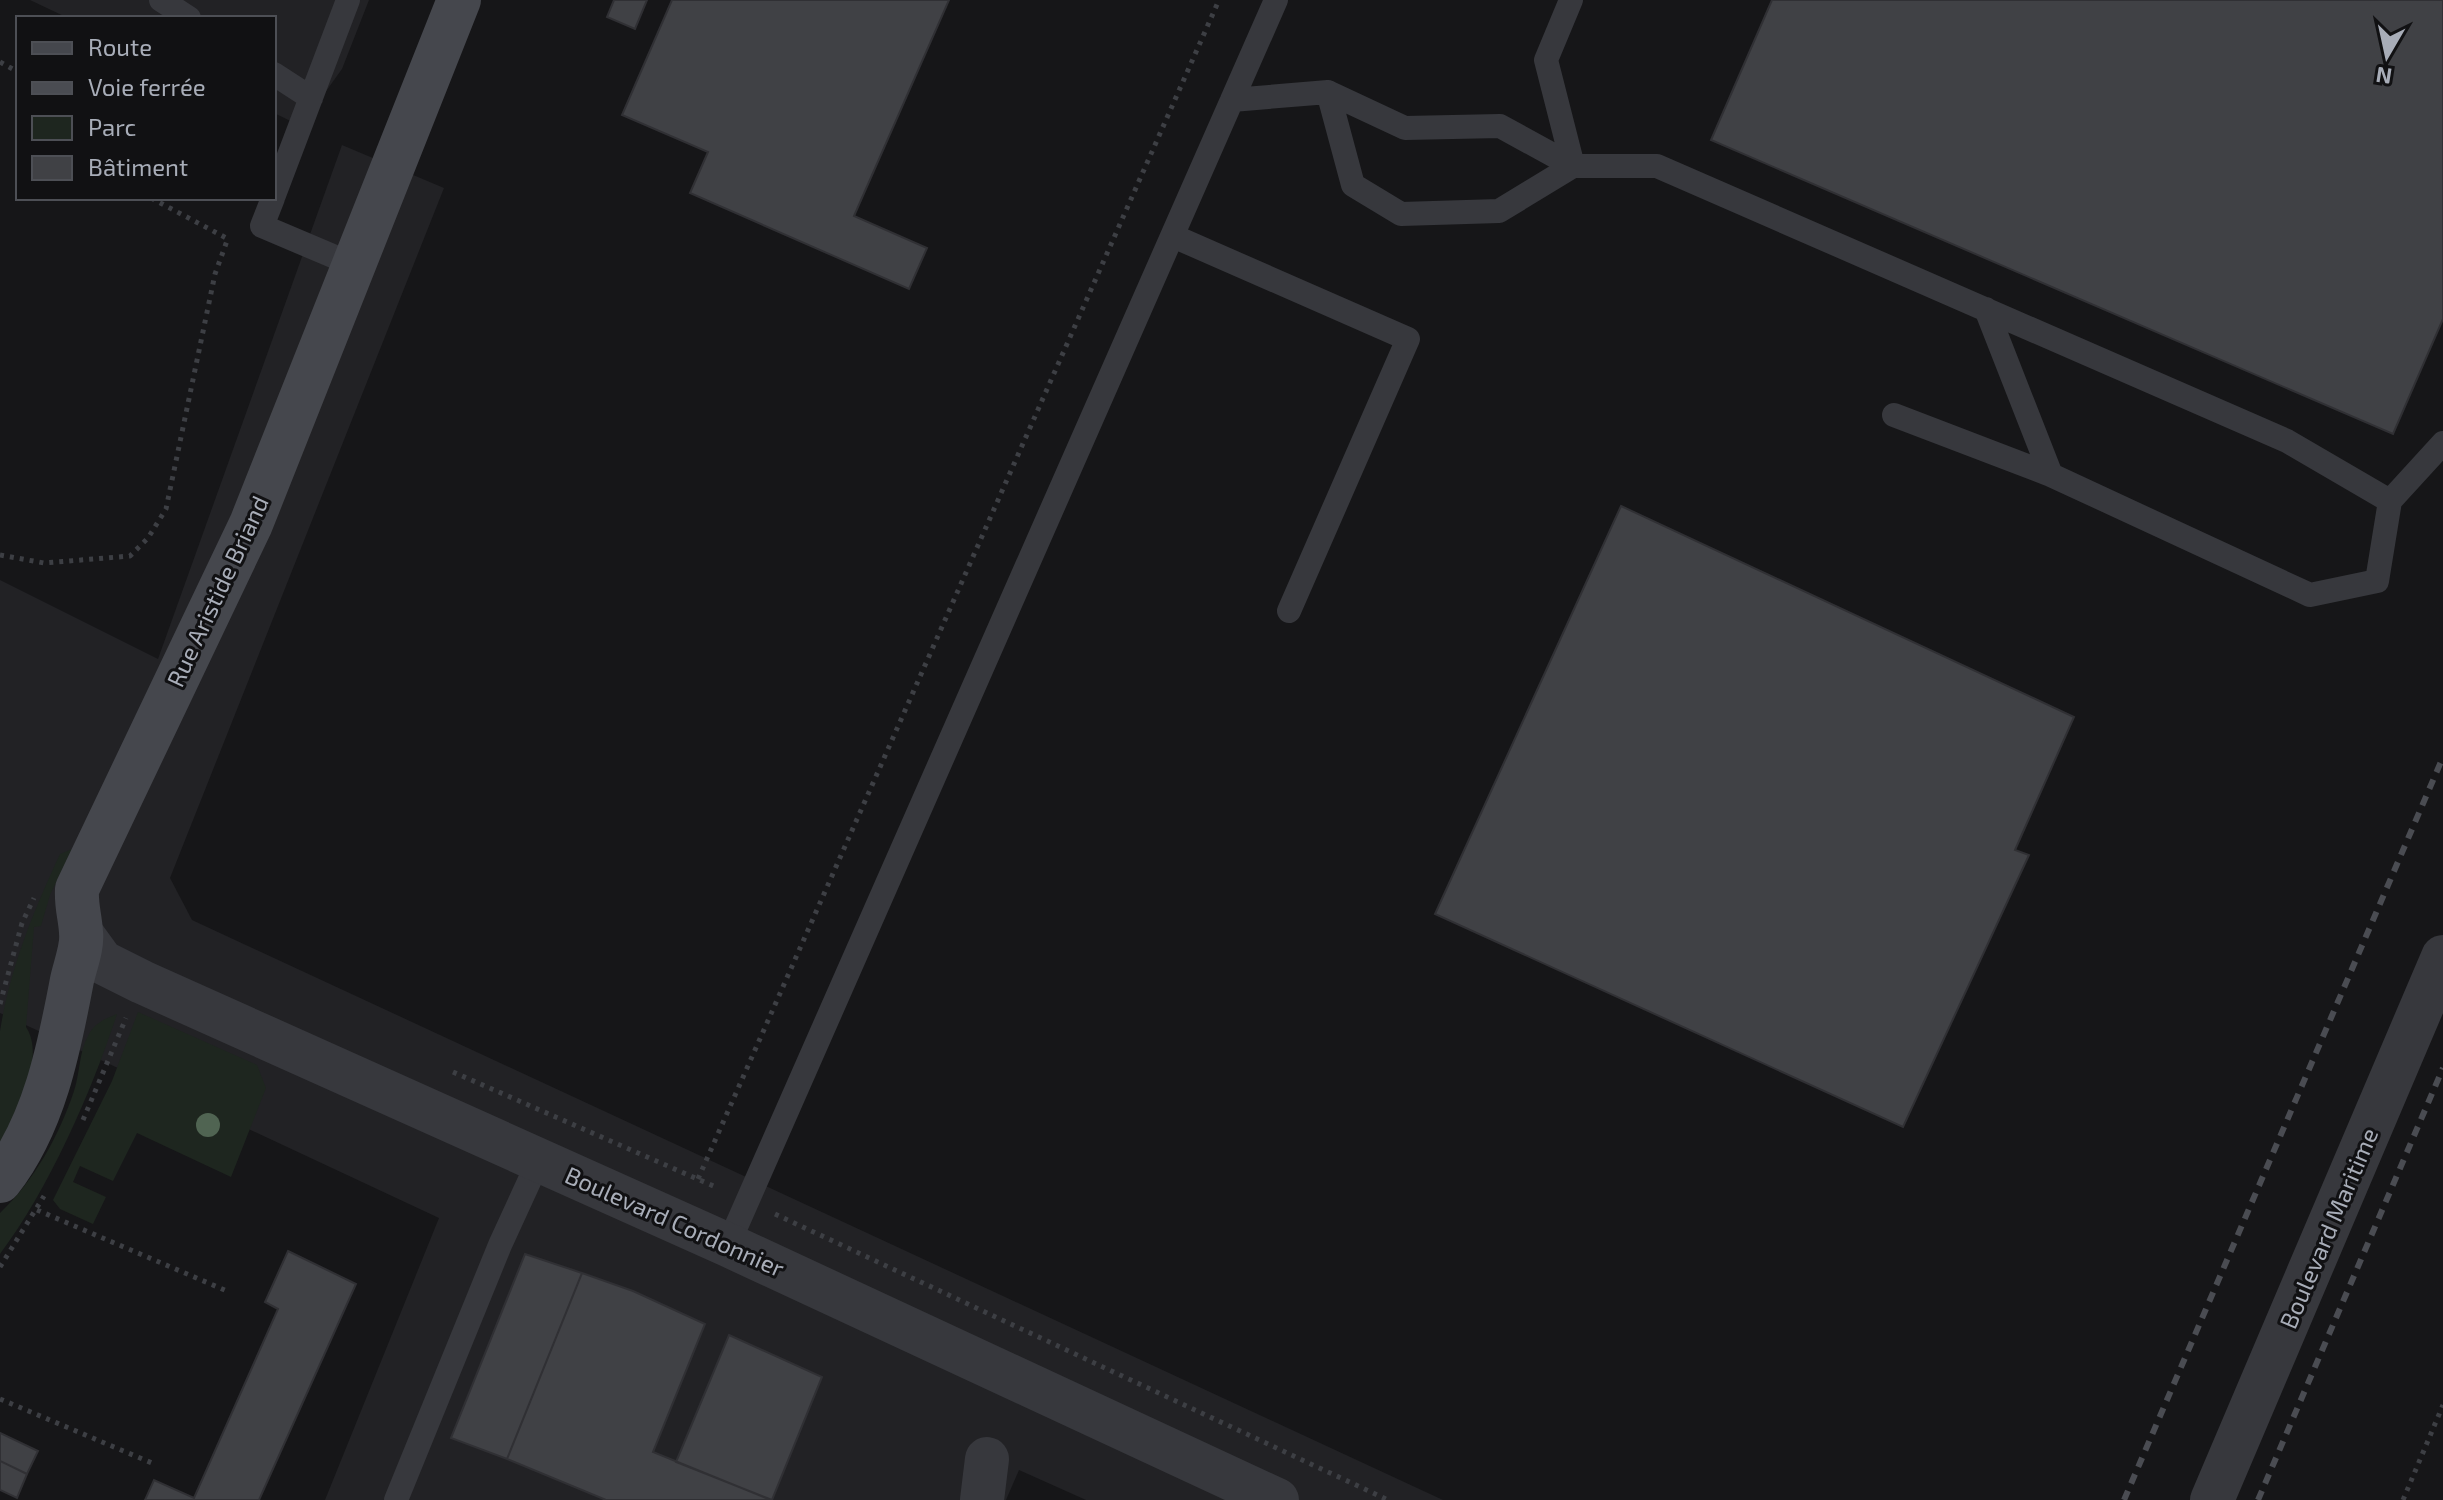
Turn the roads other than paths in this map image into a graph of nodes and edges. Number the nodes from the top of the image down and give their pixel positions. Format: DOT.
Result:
graph roads {
  1 [pos="161,0"];
  2 [pos="348,0"];
  3 [pos="459,0"];
  4 [pos="1276,0"];
  5 [pos="1571,0"];
  6 [pos="186,16"];
  7 [pos="276,75"];
  8 [pos="1328,92"];
  9 [pos="311,98"];
  10 [pos="1232,100"];
  11 [pos="1573,166"];
  12 [pos="276,188"];
  13 [pos="272,200"];
  14 [pos="1173,236"];
  15 [pos="354,265"];
  16 [pos="1986,309"];
  17 [pos="1894,415"];
  18 [pos="2443,443"];
  19 [pos="2051,475"];
  20 [pos="2390,501"];
  21 [pos="1289,611"];
  22 [pos="81,933"];
  23 [pos="2443,957"];
  24 [pos="539,1160"];
  25 [pos="0,1181"];
  26 [pos="728,1245"];
  27 [pos="396,1500"];
  28 [pos="1277,1500"];
  29 [pos="2212,1500"];
  1 -- 6 [label="lane"];
  2 -- 9 [label="lane"];
  3 -- 15 [label="main road, Rue Aristide Briand"];
  4 -- 10 [label="lane"];
  5 -- 11 [label="lane"];
  7 -- 9 [label="lane"];
  8 -- 10 [label="lane"];
  8 -- 11 [label="lane"];
  8 -- 11 [label="lane"];
  9 -- 12 [label="lane"];
  10 -- 14 [label="lane"];
  11 -- 16 [label="lane"];
  13 -- 15 [label="lane"];
  14 -- 21 [label="lane"];
  14 -- 26 [label="lane"];
  15 -- 22 [label="main road, Rue Aristide Briand"];
  16 -- 19 [label="lane"];
  16 -- 20 [label="lane"];
  17 -- 19 [label="lane"];
  18 -- 20 [label="lane"];
  19 -- 20 [label="lane"];
  22 -- 24 [label="street, Boulevard Cordonnier"];
  22 -- 25 [label="main road, Rue Aristide Briand"];
  23 -- 29 [label="street, Boulevard Maritime"];
  24 -- 26 [label="street, Boulevard Cordonnier"];
  24 -- 27 [label="lane"];
  26 -- 28 [label="street, Boulevard Cordonnier"];
}
